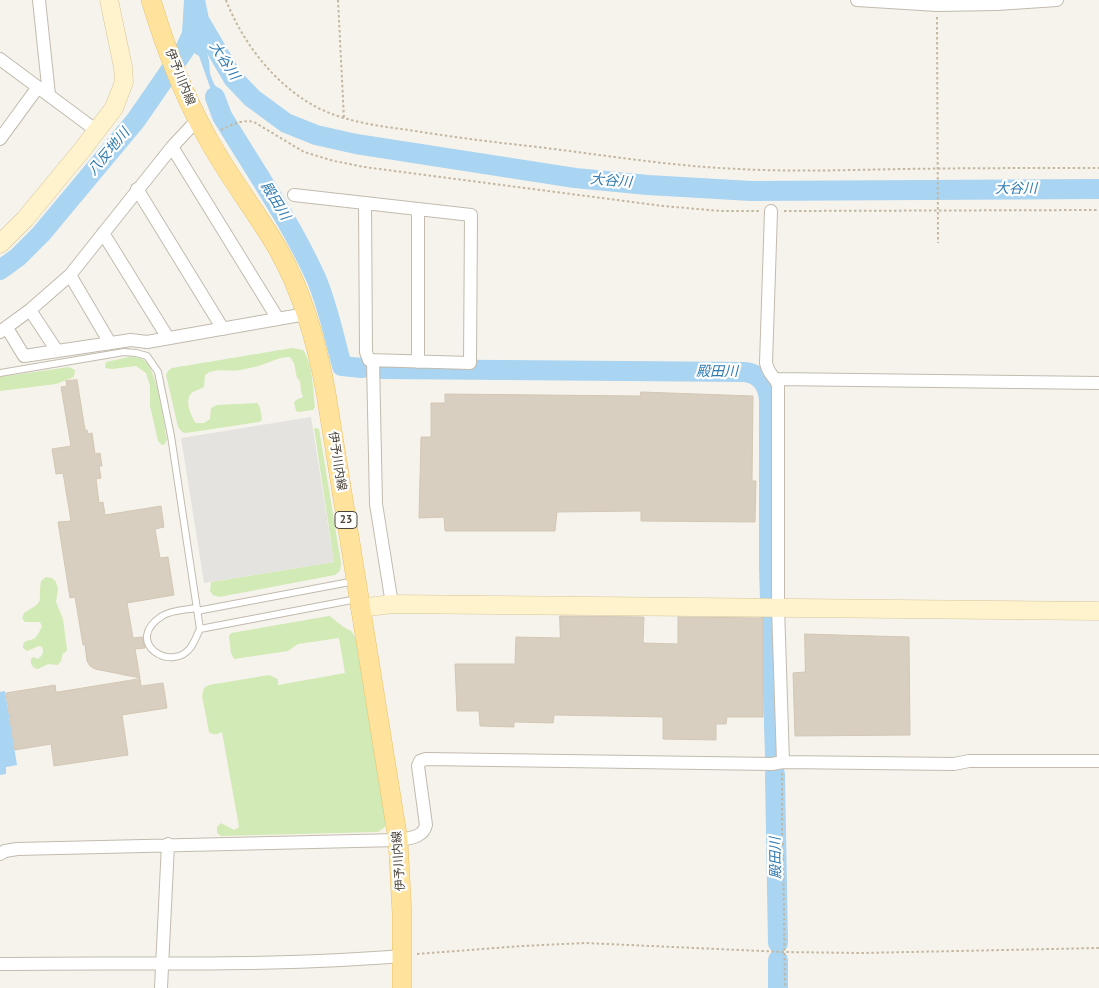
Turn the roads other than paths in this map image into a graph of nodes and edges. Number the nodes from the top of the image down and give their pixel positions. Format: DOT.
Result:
graph roads {
  1 [pos="39,0"];
  2 [pos="109,0"];
  3 [pos="151,0"];
  4 [pos="857,0"];
  5 [pos="1057,0"];
  6 [pos="937,2"];
  7 [pos="0,59"];
  8 [pos="38,87"];
  9 [pos="49,95"];
  10 [pos="198,119"];
  11 [pos="97,131"];
  12 [pos="0,139"];
  13 [pos="172,147"];
  14 [pos="137,189"];
  15 [pos="294,195"];
  16 [pos="365,203"];
  17 [pos="418,209"];
  18 [pos="771,211"];
  19 [pos="103,233"];
  20 [pos="0,244"];
  21 [pos="70,275"];
  22 [pos="30,310"];
  23 [pos="306,314"];
  24 [pos="278,319"];
  25 [pos="222,329"];
  26 [pos="4,330"];
  27 [pos="168,338"];
  28 [pos="110,343"];
  29 [pos="57,351"];
  30 [pos="373,362"];
  31 [pos="418,362"];
  32 [pos="0,373"];
  33 [pos="776,379"];
  34 [pos="1099,383"];
  35 [pos="358,596"];
  36 [pos="392,604"];
  37 [pos="778,607"];
  38 [pos="197,610"];
  39 [pos="1099,611"];
  40 [pos="200,629"];
  41 [pos="1099,760"];
  42 [pos="783,762"];
  43 [pos="398,840"];
  44 [pos="168,844"];
  45 [pos="0,854"];
  46 [pos="402,956"];
  47 [pos="0,964"];
  48 [pos="162,965"];
  49 [pos="161,988"];
  50 [pos="402,988"];
  1 -- 9 [label="street"];
  2 -- 11 [label="street"];
  3 -- 10 [label="main road, 伊予川内線 / 23"];
  4 -- 6 [label="street"];
  5 -- 6 [label="street"];
  7 -- 8 [label="street"];
  8 -- 9 [label="street"];
  8 -- 12 [label="street"];
  9 -- 11 [label="street"];
  10 -- 13 [label="street"];
  10 -- 23 [label="main road, 伊予川内線 / 23"];
  11 -- 20 [label="street"];
  13 -- 14 [label="street"];
  13 -- 24 [label="street"];
  14 -- 19 [label="street"];
  14 -- 25 [label="street"];
  15 -- 16 [label="street"];
  16 -- 17 [label="street"];
  16 -- 30 [label="street"];
  17 -- 31 [label="street"];
  17 -- 31 [label="street"];
  18 -- 33 [label="street"];
  19 -- 21 [label="street"];
  19 -- 27 [label="street"];
  21 -- 22 [label="street"];
  21 -- 28 [label="street"];
  22 -- 26 [label="street"];
  22 -- 29 [label="street"];
  23 -- 24 [label="street"];
  23 -- 35 [label="main road, 伊予川内線 / 23"];
  24 -- 25 [label="street"];
  25 -- 27 [label="street"];
  26 -- 29 [label="street"];
  27 -- 28 [label="street"];
  28 -- 29 [label="street"];
  30 -- 31 [label="street"];
  30 -- 36 [label="street"];
  32 -- 38 [label="lane"];
  33 -- 34 [label="street"];
  33 -- 37 [label="street"];
  35 -- 36 [label="street"];
  35 -- 38 [label="lane"];
  35 -- 40 [label="lane"];
  35 -- 43 [label="main road, 伊予川内線 / 23"];
  36 -- 37 [label="street"];
  37 -- 39 [label="street"];
  37 -- 42 [label="street"];
  38 -- 40 [label="lane"];
  38 -- 40 [label="lane"];
  41 -- 42 [label="street"];
  42 -- 43 [label="street"];
  43 -- 44 [label="street"];
  43 -- 46 [label="main road, 伊予川内線 / 23"];
  44 -- 45 [label="street"];
  44 -- 48 [label="street"];
  46 -- 48 [label="street"];
  46 -- 50 [label="main road, 伊予川内線 / 23"];
  47 -- 48 [label="street"];
  48 -- 49 [label="street"];
}
